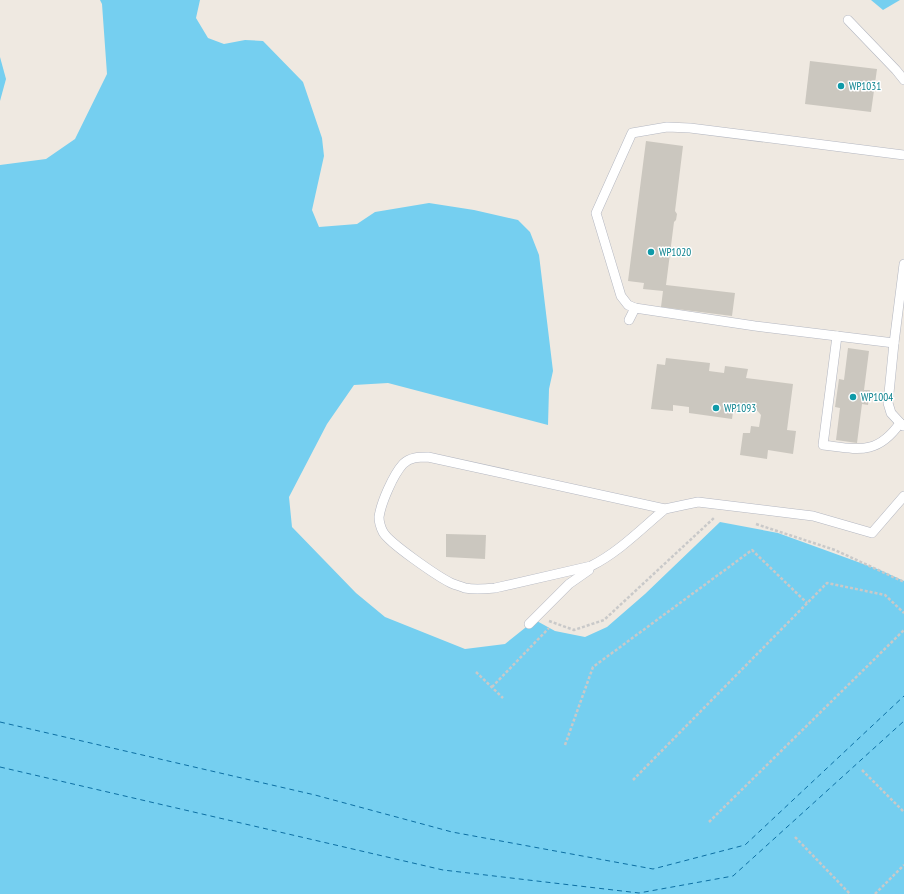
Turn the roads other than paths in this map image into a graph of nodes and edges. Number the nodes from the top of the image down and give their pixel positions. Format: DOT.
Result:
graph roads {
  1 [pos="848,20"];
  2 [pos="904,80"];
  3 [pos="904,155"];
  4 [pos="904,264"];
  5 [pos="635,308"];
  6 [pos="629,320"];
  7 [pos="837,336"];
  8 [pos="894,343"];
  9 [pos="902,425"];
  10 [pos="904,496"];
  11 [pos="665,509"];
  12 [pos="603,560"];
  13 [pos="529,624"];
  1 -- 2 [label="lane"];
  3 -- 5 [label="lane"];
  4 -- 8 [label="lane"];
  5 -- 6 [label="lane"];
  5 -- 7 [label="lane"];
  7 -- 8 [label="lane"];
  7 -- 9 [label="lane"];
  8 -- 9 [label="lane"];
  10 -- 11 [label="lane"];
  11 -- 12 [label="lane"];
  11 -- 12 [label="lane"];
  12 -- 13 [label="lane"];
}
